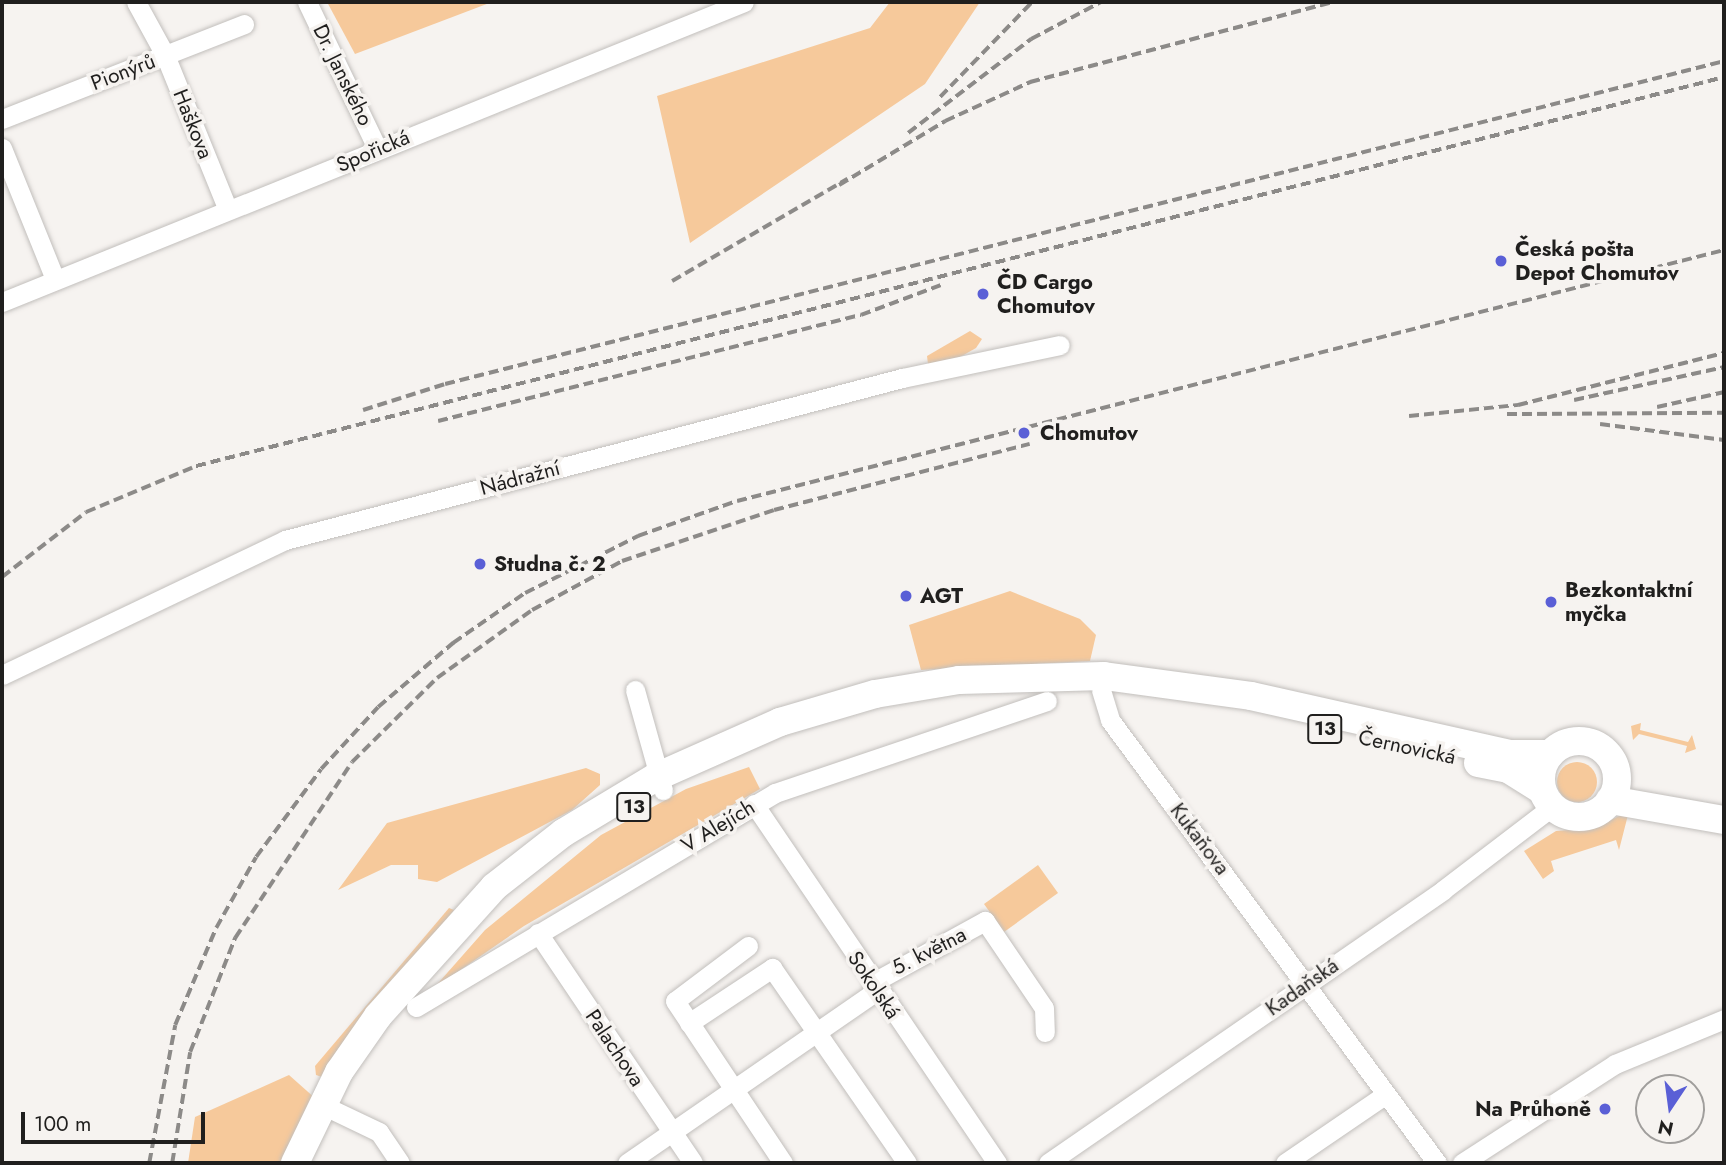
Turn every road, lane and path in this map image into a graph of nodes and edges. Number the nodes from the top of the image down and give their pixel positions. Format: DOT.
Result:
graph roads {
  1 [pos="136,2"];
  2 [pos="307,2"];
  3 [pos="744,2"];
  4 [pos="244,24"];
  5 [pos="165,55"];
  6 [pos="2,119"];
  7 [pos="2,148"];
  8 [pos="377,148"];
  9 [pos="228,210"];
  10 [pos="55,279"];
  11 [pos="2,302"];
  12 [pos="1060,345"];
  13 [pos="2,675"];
  14 [pos="1102,683"];
  15 [pos="635,690"];
  16 [pos="1047,701"];
  17 [pos="1550,754"];
  18 [pos="660,783"];
  19 [pos="1613,787"];
  20 [pos="1548,798"];
  21 [pos="754,804"];
  22 [pos="1724,805"];
  23 [pos="1724,820"];
  24 [pos="538,933"];
  25 [pos="748,946"];
  26 [pos="1308,982"];
  27 [pos="874,987"];
  28 [pos="416,1007"];
  29 [pos="1724,1019"];
  30 [pos="690,1023"];
  31 [pos="1045,1032"];
  32 [pos="818,1033"];
  33 [pos="734,1090"];
  34 [pos="1386,1094"];
  35 [pos="335,1111"];
  36 [pos="671,1133"];
  37 [pos="295,1163"];
  38 [pos="310,1163"];
  39 [pos="400,1163"];
  40 [pos="627,1163"];
  41 [pos="693,1163"];
  42 [pos="783,1163"];
  43 [pos="907,1163"];
  44 [pos="997,1163"];
  45 [pos="1048,1163"];
  46 [pos="1285,1163"];
  47 [pos="1437,1163"];
  48 [pos="1462,1163"];
  1 -- 5 [label="street, Haškova"];
  2 -- 8 [label="street, Dr. Janského"];
  3 -- 8 [label="street, Spořická"];
  4 -- 5 [label="street, Pionýrů"];
  5 -- 6 [label="street, Pionýrů"];
  5 -- 9 [label="street, Haškova"];
  7 -- 10 [label="street"];
  8 -- 9 [label="street, Spořická"];
  9 -- 10 [label="street, Spořická"];
  10 -- 11 [label="street, Spořická"];
  12 -- 13 [label="street, Nádražní"];
  14 -- 17 [label="highway, Černovická / 13"];
  14 -- 18 [label="highway, 13"];
  14 -- 20 [label="highway, Černovická / 13"];
  14 -- 26 [label="street, Kukaňova"];
  15 -- 18 [label="street"];
  16 -- 21 [label="street, V Alejích"];
  17 -- 19 [label="highway, Černovická / 13"];
  17 -- 20 [label="highway"];
  18 -- 35 [label="highway, 13"];
  18 -- 37 [label="highway, 13"];
  19 -- 20 [label="highway, Černovická / 13"];
  19 -- 22 [label="highway"];
  19 -- 23 [label="highway"];
  20 -- 26 [label="street, Kadaňská"];
  21 -- 24 [label="street, V Alejích"];
  21 -- 27 [label="street, Sokolská"];
  24 -- 28 [label="street, V Alejích"];
  24 -- 36 [label="street, Palachova"];
  25 -- 30 [label="street"];
  26 -- 34 [label="street"];
  26 -- 45 [label="street, Kadaňská"];
  27 -- 31 [label="street, 5. května"];
  27 -- 32 [label="street"];
  27 -- 44 [label="street, Sokolská"];
  29 -- 48 [label="street"];
  30 -- 32 [label="street"];
  30 -- 33 [label="street"];
  32 -- 33 [label="street"];
  32 -- 43 [label="street"];
  33 -- 36 [label="street"];
  33 -- 42 [label="street"];
  34 -- 46 [label="street"];
  34 -- 47 [label="street"];
  35 -- 38 [label="highway, 13"];
  35 -- 39 [label="street"];
  36 -- 40 [label="street"];
  36 -- 41 [label="street, Palachova"];
}
